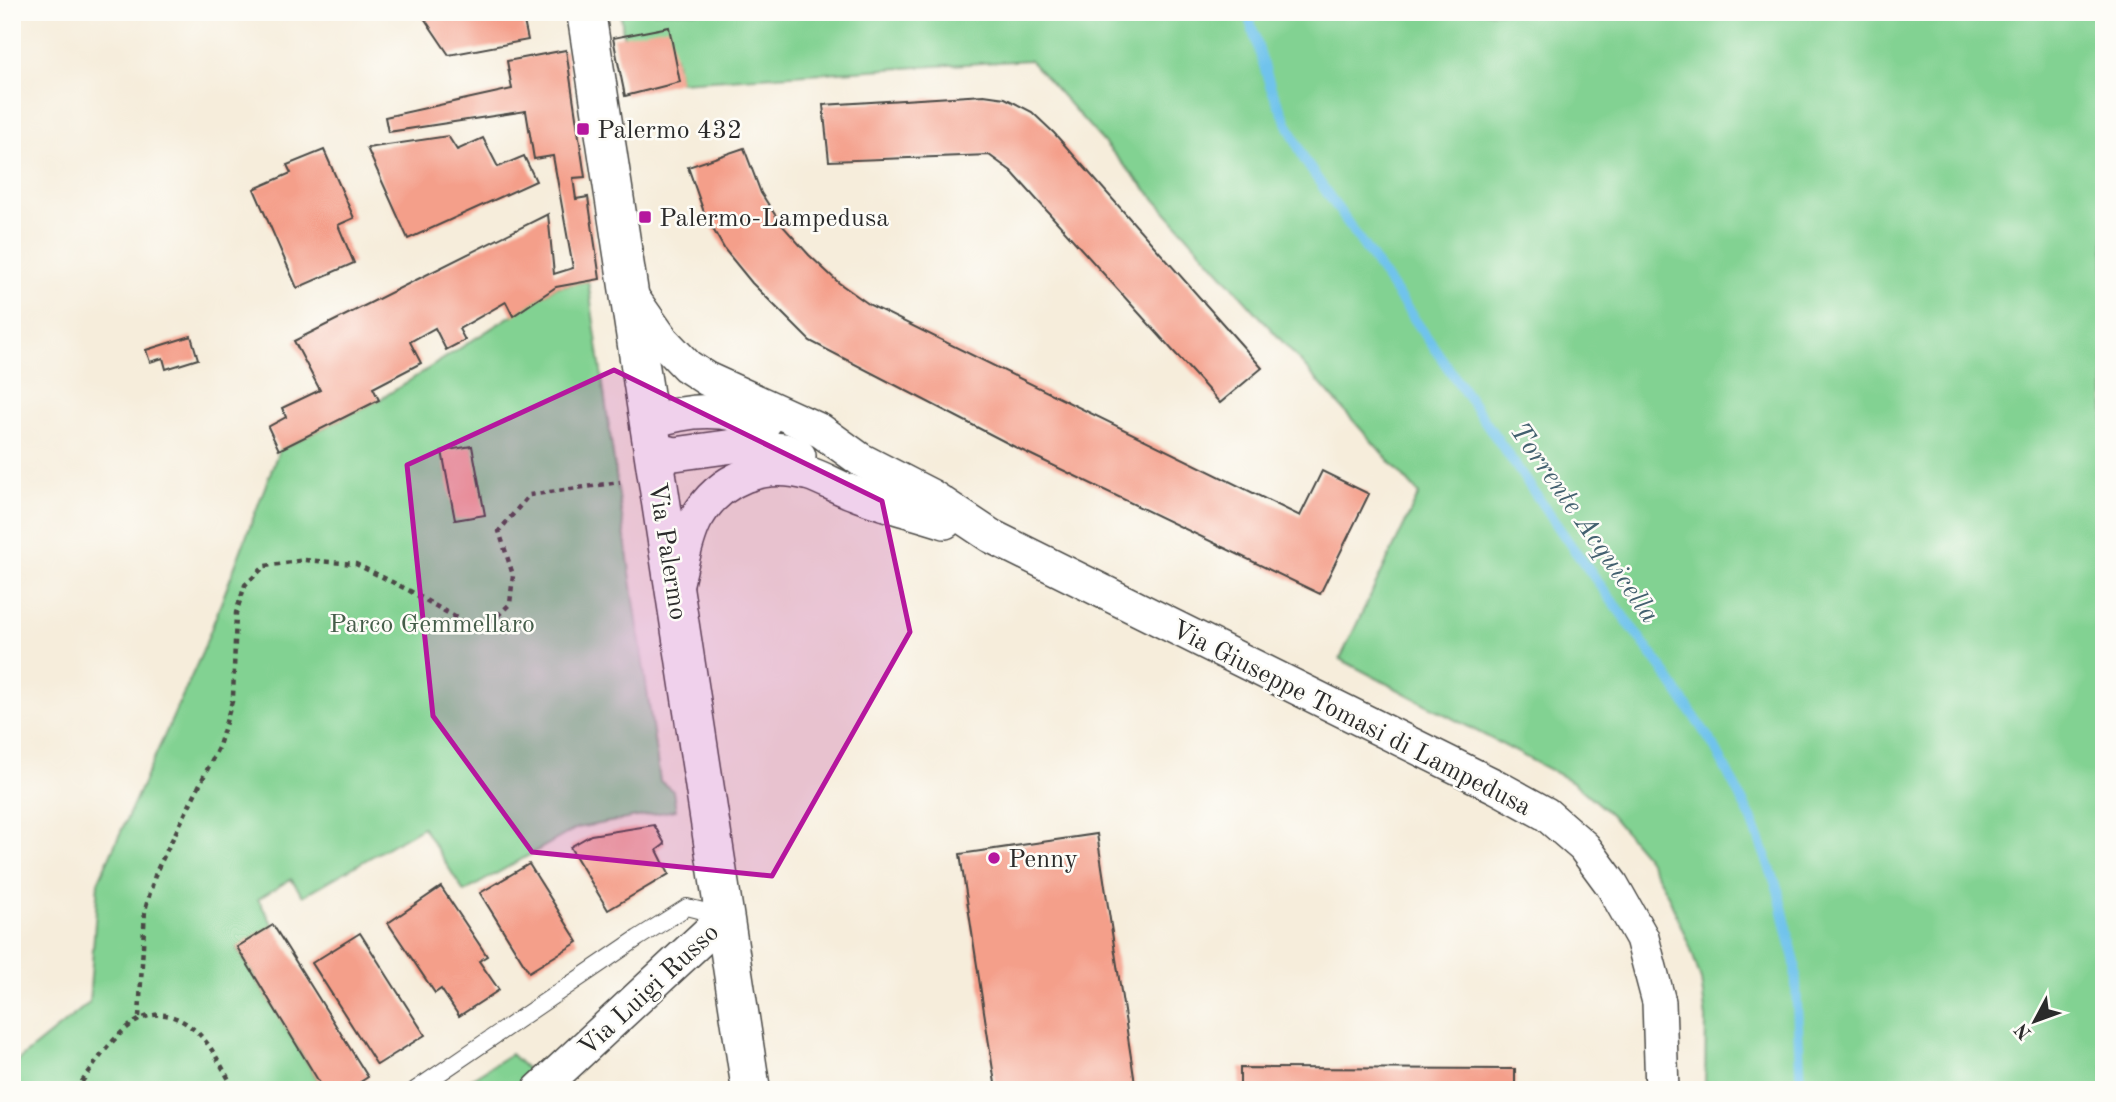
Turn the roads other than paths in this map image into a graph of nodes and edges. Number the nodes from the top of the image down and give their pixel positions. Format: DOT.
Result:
graph roads {
  1 [pos="586,12"];
  2 [pos="630,294"];
  3 [pos="654,452"];
  4 [pos="861,460"];
  5 [pos="922,514"];
  6 [pos="991,536"];
  7 [pos="676,591"];
  8 [pos="726,916"];
  9 [pos="415,1090"];
  10 [pos="539,1090"];
  11 [pos="751,1090"];
  12 [pos="1662,1090"];
  1 -- 2 [label="main road, Via Palermo"];
  2 -- 3 [label="main road, Via Palermo"];
  2 -- 4 [label="street"];
  3 -- 4 [label="street"];
  3 -- 5 [label="street"];
  3 -- 7 [label="main road, Via Palermo"];
  4 -- 6 [label="street"];
  5 -- 6 [label="street"];
  5 -- 7 [label="street"];
  6 -- 12 [label="street, Via Giuseppe Tomasi di Lampedusa"];
  7 -- 8 [label="main road, Via Palermo"];
  8 -- 9 [label="lane"];
  8 -- 10 [label="street, Via Luigi Russo"];
  8 -- 11 [label="main road, Via Palermo"];
}
